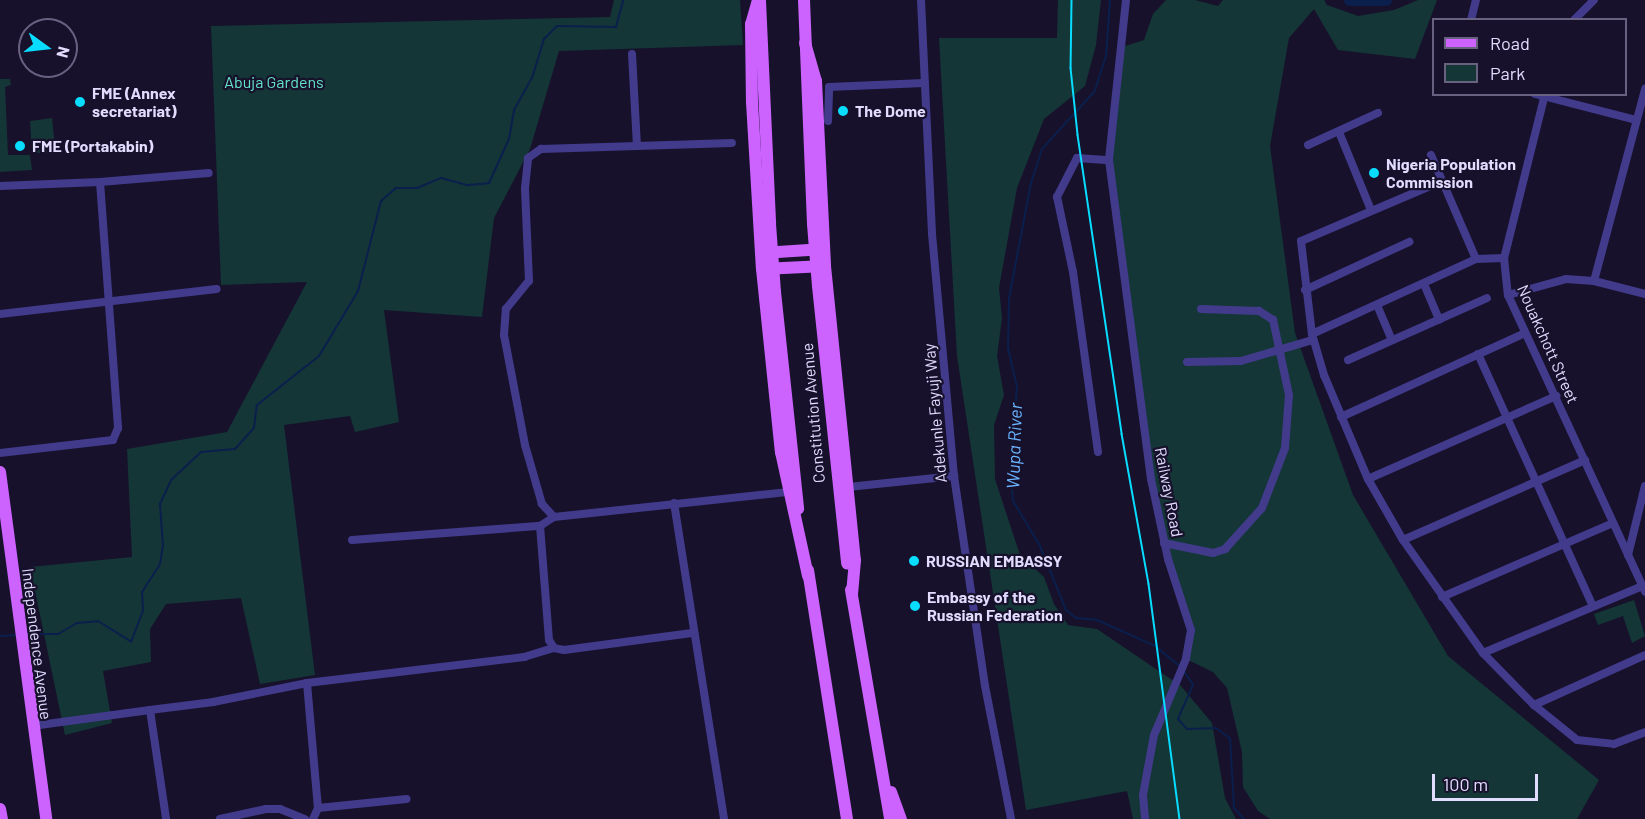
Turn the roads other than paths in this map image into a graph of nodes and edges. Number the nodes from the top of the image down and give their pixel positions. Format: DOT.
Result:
graph roads {
  1 [pos="759,0"];
  2 [pos="804,0"];
  3 [pos="921,0"];
  4 [pos="1126,0"];
  5 [pos="1476,0"];
  6 [pos="1594,0"];
  7 [pos="1472,18"];
  8 [pos="1576,18"];
  9 [pos="805,43"];
  10 [pos="632,54"];
  11 [pos="924,83"];
  12 [pos="1645,89"];
  13 [pos="1545,96"];
  14 [pos="1378,113"];
  15 [pos="1636,120"];
  16 [pos="828,121"];
  17 [pos="1338,132"];
  18 [pos="732,143"];
  19 [pos="1308,145"];
  20 [pos="637,146"];
  21 [pos="1431,155"];
  22 [pos="1109,160"];
  23 [pos="209,173"];
  24 [pos="1442,181"];
  25 [pos="100,182"];
  26 [pos="0,186"];
  27 [pos="1371,210"];
  28 [pos="1409,242"];
  29 [pos="824,249"];
  30 [pos="761,253"];
  31 [pos="1504,258"];
  32 [pos="1476,259"];
  33 [pos="825,266"];
  34 [pos="762,269"];
  35 [pos="1594,281"];
  36 [pos="1424,284"];
  37 [pos="217,289"];
  38 [pos="1305,290"];
  39 [pos="1645,294"];
  40 [pos="1508,295"];
  41 [pos="1487,298"];
  42 [pos="106,300"];
  43 [pos="1377,305"];
  44 [pos="1201,309"];
  45 [pos="0,314"];
  46 [pos="1439,320"];
  47 [pos="1525,333"];
  48 [pos="1312,337"];
  49 [pos="1392,340"];
  50 [pos="1280,350"];
  51 [pos="1478,354"];
  52 [pos="1348,360"];
  53 [pos="1187,362"];
  54 [pos="1556,396"];
  55 [pos="1341,417"];
  56 [pos="1507,418"];
  57 [pos="1098,452"];
  58 [pos="0,453"];
  59 [pos="1585,460"];
  60 [pos="0,472"];
  61 [pos="954,476"];
  62 [pos="1368,479"];
  63 [pos="1538,481"];
  64 [pos="1645,486"];
  65 [pos="848,487"];
  66 [pos="787,492"];
  67 [pos="674,503"];
  68 [pos="554,517"];
  69 [pos="1613,523"];
  70 [pos="540,526"];
  71 [pos="352,540"];
  72 [pos="1403,540"];
  73 [pos="1164,543"];
  74 [pos="1567,543"];
  75 [pos="1628,555"];
  76 [pos="808,576"];
  77 [pos="1643,589"];
  78 [pos="852,595"];
  79 [pos="1442,597"];
  80 [pos="1593,606"];
  81 [pos="692,633"];
  82 [pos="554,648"];
  83 [pos="1483,653"];
  84 [pos="1645,655"];
  85 [pos="307,683"];
  86 [pos="1534,705"];
  87 [pos="150,710"];
  88 [pos="31,726"];
  89 [pos="1645,732"];
  90 [pos="879,758"];
  91 [pos="407,799"];
  92 [pos="318,808"];
  93 [pos="0,809"];
  94 [pos="845,816"];
  95 [pos="2,819"];
  96 [pos="46,819"];
  97 [pos="166,819"];
  98 [pos="220,819"];
  99 [pos="305,819"];
  100 [pos="313,819"];
  101 [pos="724,819"];
  102 [pos="890,819"];
  103 [pos="901,819"];
  104 [pos="1011,819"];
  105 [pos="1145,819"];
  1 -- 30 [label="main road"];
  1 -- 76 [label="main road, Constitution Avenue, bridge"];
  2 -- 9 [label="main road, Constitution Avenue"];
  3 -- 11 [label="street, Adekunle Fayuji Way"];
  4 -- 22 [label="street, Railway Road"];
  5 -- 7 [label="street"];
  6 -- 8 [label="street"];
  9 -- 29 [label="main road"];
  9 -- 78 [label="main road, Constitution Avenue, bridge"];
  10 -- 20 [label="street"];
  11 -- 16 [label="street"];
  11 -- 61 [label="street, Adekunle Fayuji Way"];
  12 -- 15 [label="street"];
  13 -- 15 [label="street"];
  13 -- 31 [label="street, Nouakchott Street"];
  14 -- 17 [label="street"];
  15 -- 35 [label="street"];
  17 -- 19 [label="street"];
  17 -- 27 [label="street"];
  18 -- 20 [label="street"];
  20 -- 68 [label="street"];
  21 -- 24 [label="street"];
  22 -- 57 [label="street"];
  22 -- 73 [label="street, Railway Road"];
  23 -- 25 [label="street"];
  24 -- 27 [label="street"];
  24 -- 32 [label="street"];
  25 -- 26 [label="street"];
  25 -- 42 [label="street"];
  27 -- 38 [label="street"];
  28 -- 38 [label="street"];
  29 -- 30 [label="main road"];
  29 -- 33 [label="main road"];
  30 -- 34 [label="main road"];
  31 -- 32 [label="street"];
  31 -- 40 [label="street, Nouakchott Street"];
  32 -- 36 [label="street"];
  33 -- 34 [label="main road"];
  33 -- 65 [label="main road"];
  34 -- 66 [label="main road"];
  35 -- 39 [label="street"];
  35 -- 40 [label="street"];
  36 -- 43 [label="street"];
  36 -- 46 [label="street"];
  37 -- 42 [label="street"];
  38 -- 48 [label="street"];
  40 -- 47 [label="street, Nouakchott Street"];
  41 -- 46 [label="street"];
  42 -- 45 [label="street"];
  42 -- 58 [label="street"];
  43 -- 48 [label="street"];
  43 -- 49 [label="street"];
  44 -- 50 [label="street"];
  46 -- 49 [label="street"];
  47 -- 51 [label="street"];
  47 -- 54 [label="street, Nouakchott Street"];
  48 -- 50 [label="street"];
  48 -- 55 [label="street"];
  49 -- 52 [label="street"];
  50 -- 53 [label="street"];
  50 -- 73 [label="street"];
  51 -- 55 [label="street"];
  51 -- 56 [label="street"];
  54 -- 56 [label="street"];
  54 -- 59 [label="street, Nouakchott Street"];
  55 -- 62 [label="street"];
  56 -- 62 [label="street"];
  56 -- 63 [label="street"];
  59 -- 63 [label="street"];
  59 -- 69 [label="street, Nouakchott Street"];
  60 -- 88 [label="main road, Independence Avenue"];
  61 -- 65 [label="street"];
  61 -- 104 [label="street, Adekunle Fayuji Way"];
  62 -- 72 [label="street"];
  63 -- 72 [label="street"];
  63 -- 74 [label="street"];
  64 -- 75 [label="street"];
  65 -- 78 [label="main road"];
  66 -- 67 [label="street"];
  66 -- 76 [label="main road"];
  67 -- 68 [label="street"];
  67 -- 81 [label="street"];
  68 -- 70 [label="street"];
  69 -- 74 [label="street"];
  69 -- 75 [label="street, Nouakchott Street"];
  70 -- 71 [label="street"];
  70 -- 82 [label="street"];
  72 -- 79 [label="street"];
  73 -- 105 [label="street, Railway Road"];
  74 -- 79 [label="street"];
  74 -- 80 [label="street"];
  75 -- 77 [label="street, Nouakchott Street"];
  76 -- 94 [label="main road, Constitution Avenue"];
  77 -- 80 [label="street"];
  78 -- 90 [label="main road, Constitution Avenue"];
  79 -- 83 [label="street"];
  80 -- 83 [label="street"];
  81 -- 82 [label="street"];
  81 -- 101 [label="street"];
  82 -- 85 [label="street"];
  83 -- 86 [label="street"];
  84 -- 86 [label="street"];
  85 -- 87 [label="street"];
  85 -- 92 [label="street"];
  86 -- 89 [label="street"];
  87 -- 88 [label="street"];
  87 -- 97 [label="street"];
  88 -- 96 [label="main road, Independence Avenue"];
  90 -- 102 [label="main road, Constitution Avenue"];
  90 -- 103 [label="main road"];
  91 -- 92 [label="street"];
  92 -- 100 [label="street"];
  93 -- 95 [label="main road"];
  98 -- 99 [label="street"];
}
